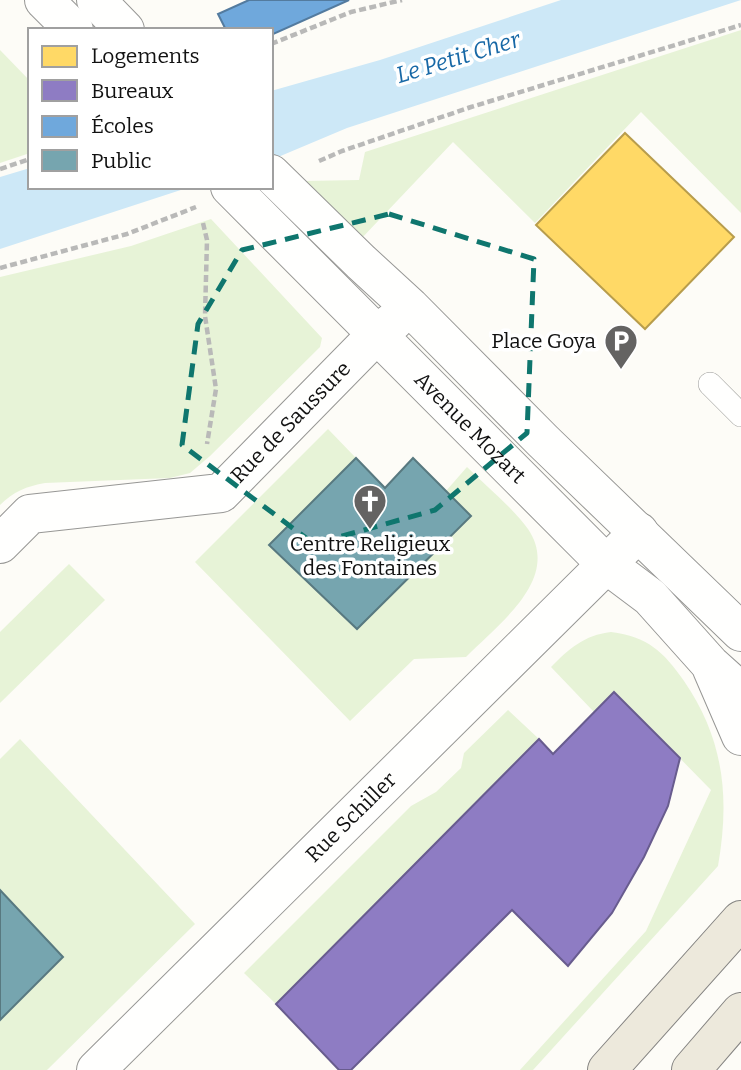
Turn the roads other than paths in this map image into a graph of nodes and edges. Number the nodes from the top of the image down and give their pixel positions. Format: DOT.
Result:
graph roads {
  1 [pos="44,0"];
  2 [pos="96,0"];
  3 [pos="72,28"];
  4 [pos="123,28"];
  5 [pos="273,176"];
  6 [pos="232,189"];
  7 [pos="410,307"];
  8 [pos="376,335"];
  9 [pos="710,384"];
  10 [pos="741,415"];
  11 [pos="639,532"];
  12 [pos="0,544"];
  13 [pos="606,564"];
  14 [pos="741,632"];
  15 [pos="710,664"];
  16 [pos="741,692"];
  17 [pos="741,736"];
  18 [pos="740,914"];
  19 [pos="741,1012"];
  20 [pos="96,1070"];
  21 [pos="607,1070"];
  22 [pos="691,1070"];
  1 -- 3 [label="street"];
  2 -- 4 [label="street"];
  5 -- 7 [label="street, Avenue Mozart"];
  6 -- 8 [label="street, Avenue Mozart"];
  7 -- 8 [label="street, Rue de Saussure"];
  7 -- 11 [label="street, Avenue Mozart"];
  8 -- 12 [label="street, Rue de Saussure"];
  8 -- 13 [label="street, Avenue Mozart"];
  9 -- 10 [label="lane"];
  11 -- 13 [label="street, Rue Schiller"];
  11 -- 14 [label="street, Avenue Mozart"];
  13 -- 15 [label="street, Avenue Mozart"];
  13 -- 20 [label="street, Rue Schiller"];
  15 -- 16 [label="street, Avenue Mozart"];
  15 -- 17 [label="street, Avenue Mozart"];
  18 -- 21 [label="main road"];
  19 -- 22 [label="main road"];
}
